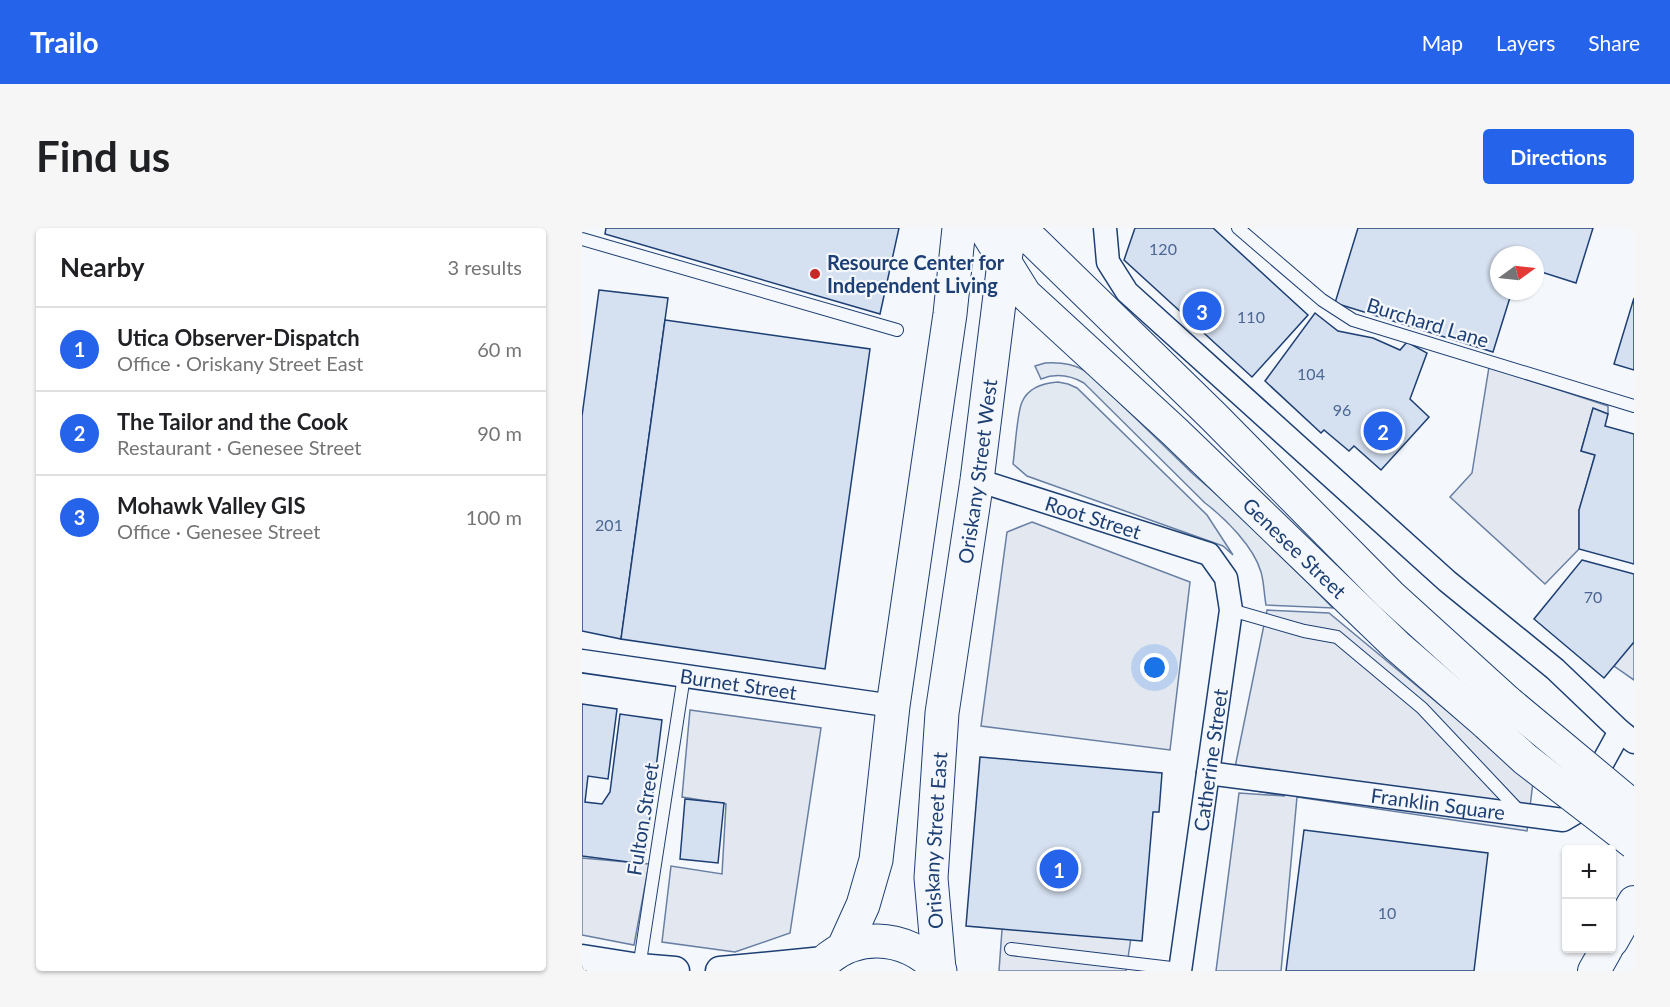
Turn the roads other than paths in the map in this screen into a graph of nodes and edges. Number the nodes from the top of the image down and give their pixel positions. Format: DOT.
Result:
graph roads {
  1 [pos="959,228"];
  2 [pos="984,228"];
  3 [pos="1011,228"];
  4 [pos="1020,228"];
  5 [pos="1105,228"];
  6 [pos="1238,228"];
  7 [pos="582,239"];
  8 [pos="1004,263"];
  9 [pos="897,330"];
  10 [pos="1634,406"];
  11 [pos="977,480"];
  12 [pos="1209,554"];
  13 [pos="1231,610"];
  14 [pos="582,661"];
  15 [pos="684,676"];
  16 [pos="893,706"];
  17 [pos="942,713"];
  18 [pos="1498,714"];
  19 [pos="1627,737"];
  20 [pos="1208,773"];
  21 [pos="1634,807"];
  22 [pos="1522,814"];
  23 [pos="1634,843"];
  24 [pos="1634,902"];
  25 [pos="1616,933"];
  26 [pos="1011,949"];
  27 [pos="1604,953"];
  28 [pos="582,959"];
  29 [pos="828,960"];
  30 [pos="639,968"];
  31 [pos="939,970"];
  32 [pos="1180,970"];
  33 [pos="675,971"];
  34 [pos="720,971"];
  35 [pos="1594,971"];
  1 -- 16 [label="main road"];
  2 -- 8 [label="main road, Genesee Street"];
  3 -- 8 [label="main road, Oriskany Street West"];
  4 -- 18 [label="main road, Genesee Street"];
  5 -- 19 [label="street"];
  6 -- 10 [label="lane, Burchard Lane"];
  7 -- 9 [label="lane"];
  8 -- 11 [label="main road, Oriskany Street West"];
  8 -- 18 [label="main road, Genesee Street"];
  11 -- 12 [label="street, Root Street"];
  11 -- 17 [label="main road, Oriskany Street West"];
  12 -- 13 [label="street, Catherine Street"];
  13 -- 20 [label="street, Catherine Street"];
  13 -- 22 [label="lane"];
  14 -- 15 [label="street, Burnet Street"];
  15 -- 16 [label="street, Burnet Street"];
  15 -- 30 [label="lane, Fulton Street"];
  16 -- 29 [label="main road"];
  17 -- 31 [label="main road, Oriskany Street East"];
  18 -- 21 [label="main road, Genesee Street, bridge"];
  18 -- 23 [label="main road, Genesee Street, bridge"];
  19 -- 22 [label="street, Franklin Square"];
  20 -- 22 [label="street, Franklin Square"];
  20 -- 32 [label="street, Catherine Street"];
  24 -- 25 [label="main road"];
  26 -- 32 [label="lane"];
  27 -- 35 [label="main road"];
  28 -- 30 [label="street"];
  29 -- 31 [label="main road"];
  29 -- 34 [label="street"];
  30 -- 33 [label="street"];
}
